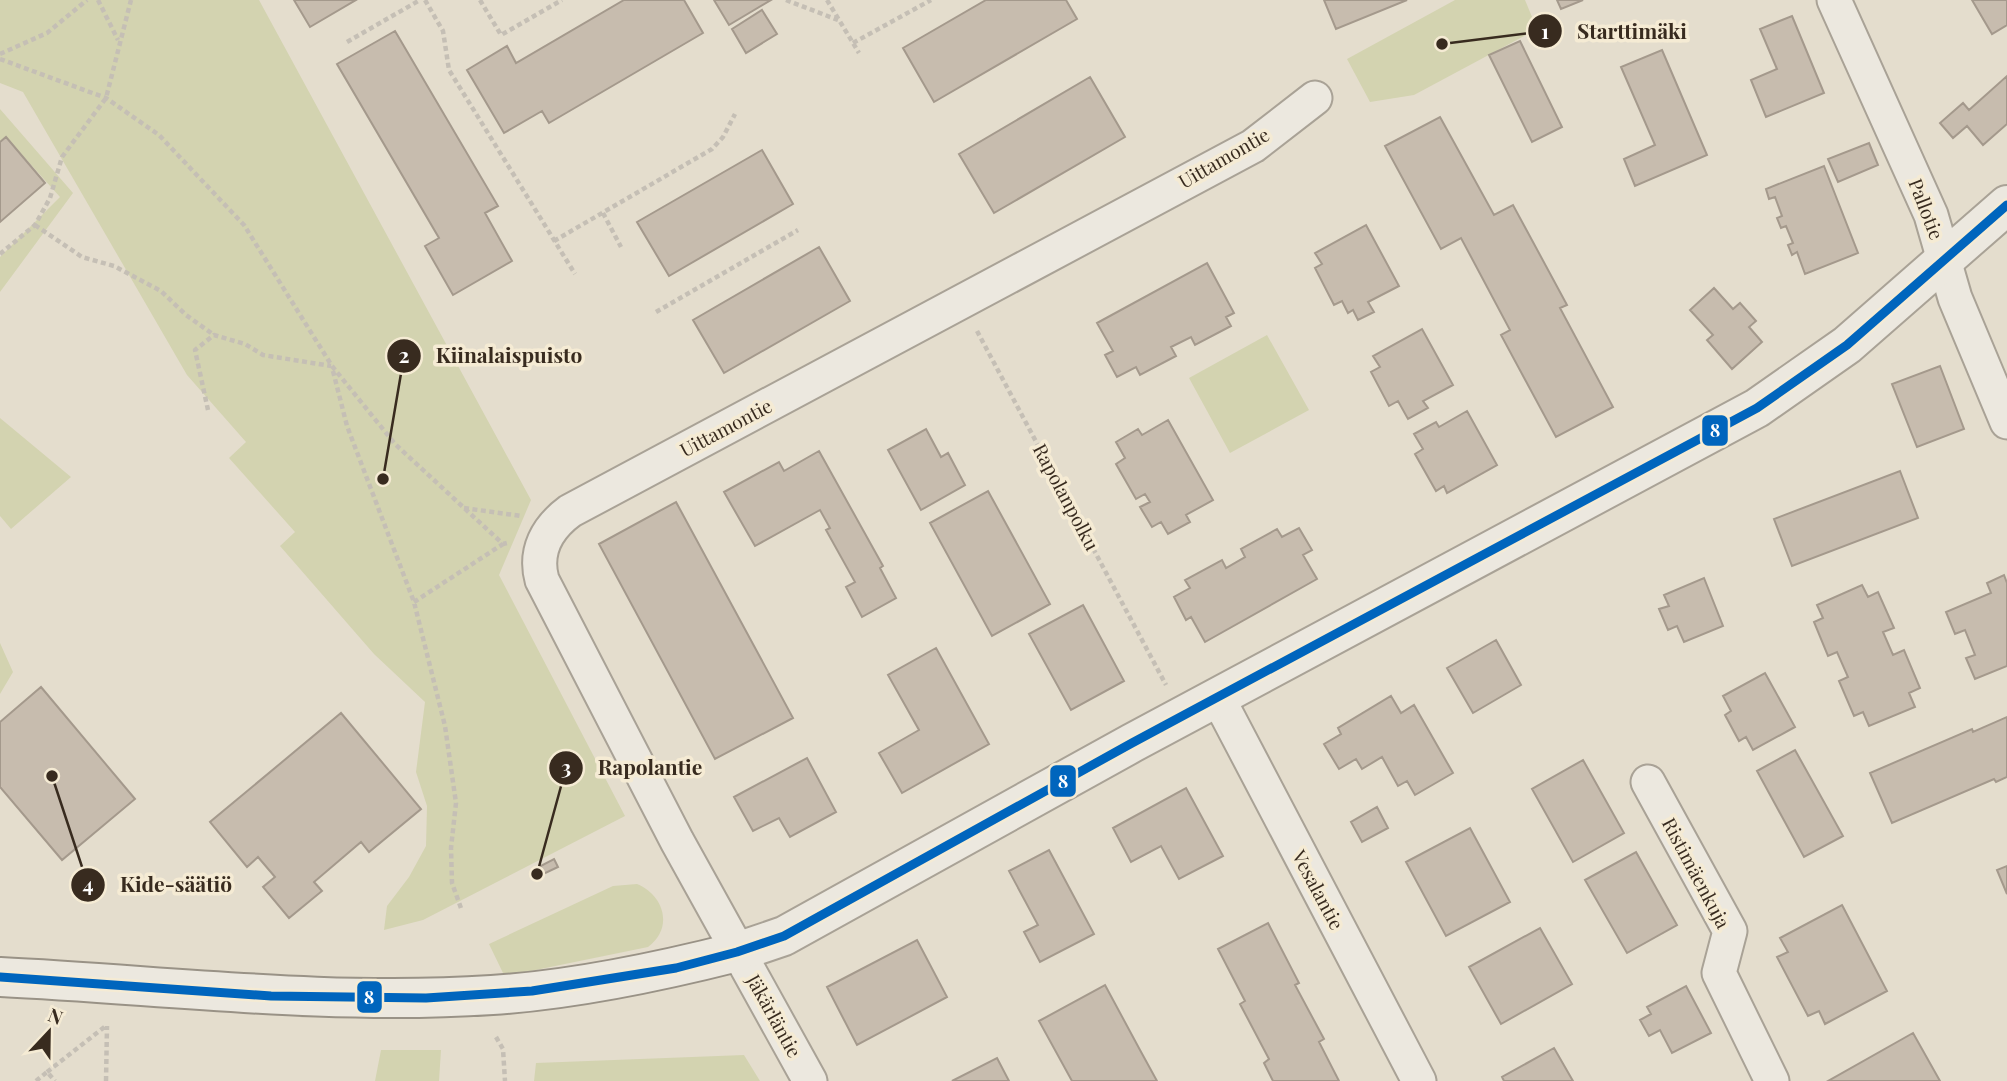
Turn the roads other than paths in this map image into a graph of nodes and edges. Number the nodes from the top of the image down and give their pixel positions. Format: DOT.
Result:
graph roads {
  1 [pos="1834,0"];
  2 [pos="1315,97"];
  3 [pos="2007,205"];
  4 [pos="1944,258"];
  5 [pos="2007,422"];
  6 [pos="1218,698"];
  7 [pos="1648,782"];
  8 [pos="737,952"];
  9 [pos="0,977"];
  10 [pos="810,1081"];
  11 [pos="1419,1081"];
  12 [pos="1772,1081"];
  1 -- 4 [label="street, Pallotie"];
  2 -- 8 [label="street, Uittamontie"];
  3 -- 4 [label="street"];
  4 -- 5 [label="street, Pallotie"];
  4 -- 6 [label="street"];
  6 -- 8 [label="street"];
  6 -- 11 [label="street, Vesalantie"];
  7 -- 12 [label="street, Ristimäenkuja"];
  8 -- 9 [label="street"];
  8 -- 10 [label="street, Jäkärläntie"];
}
